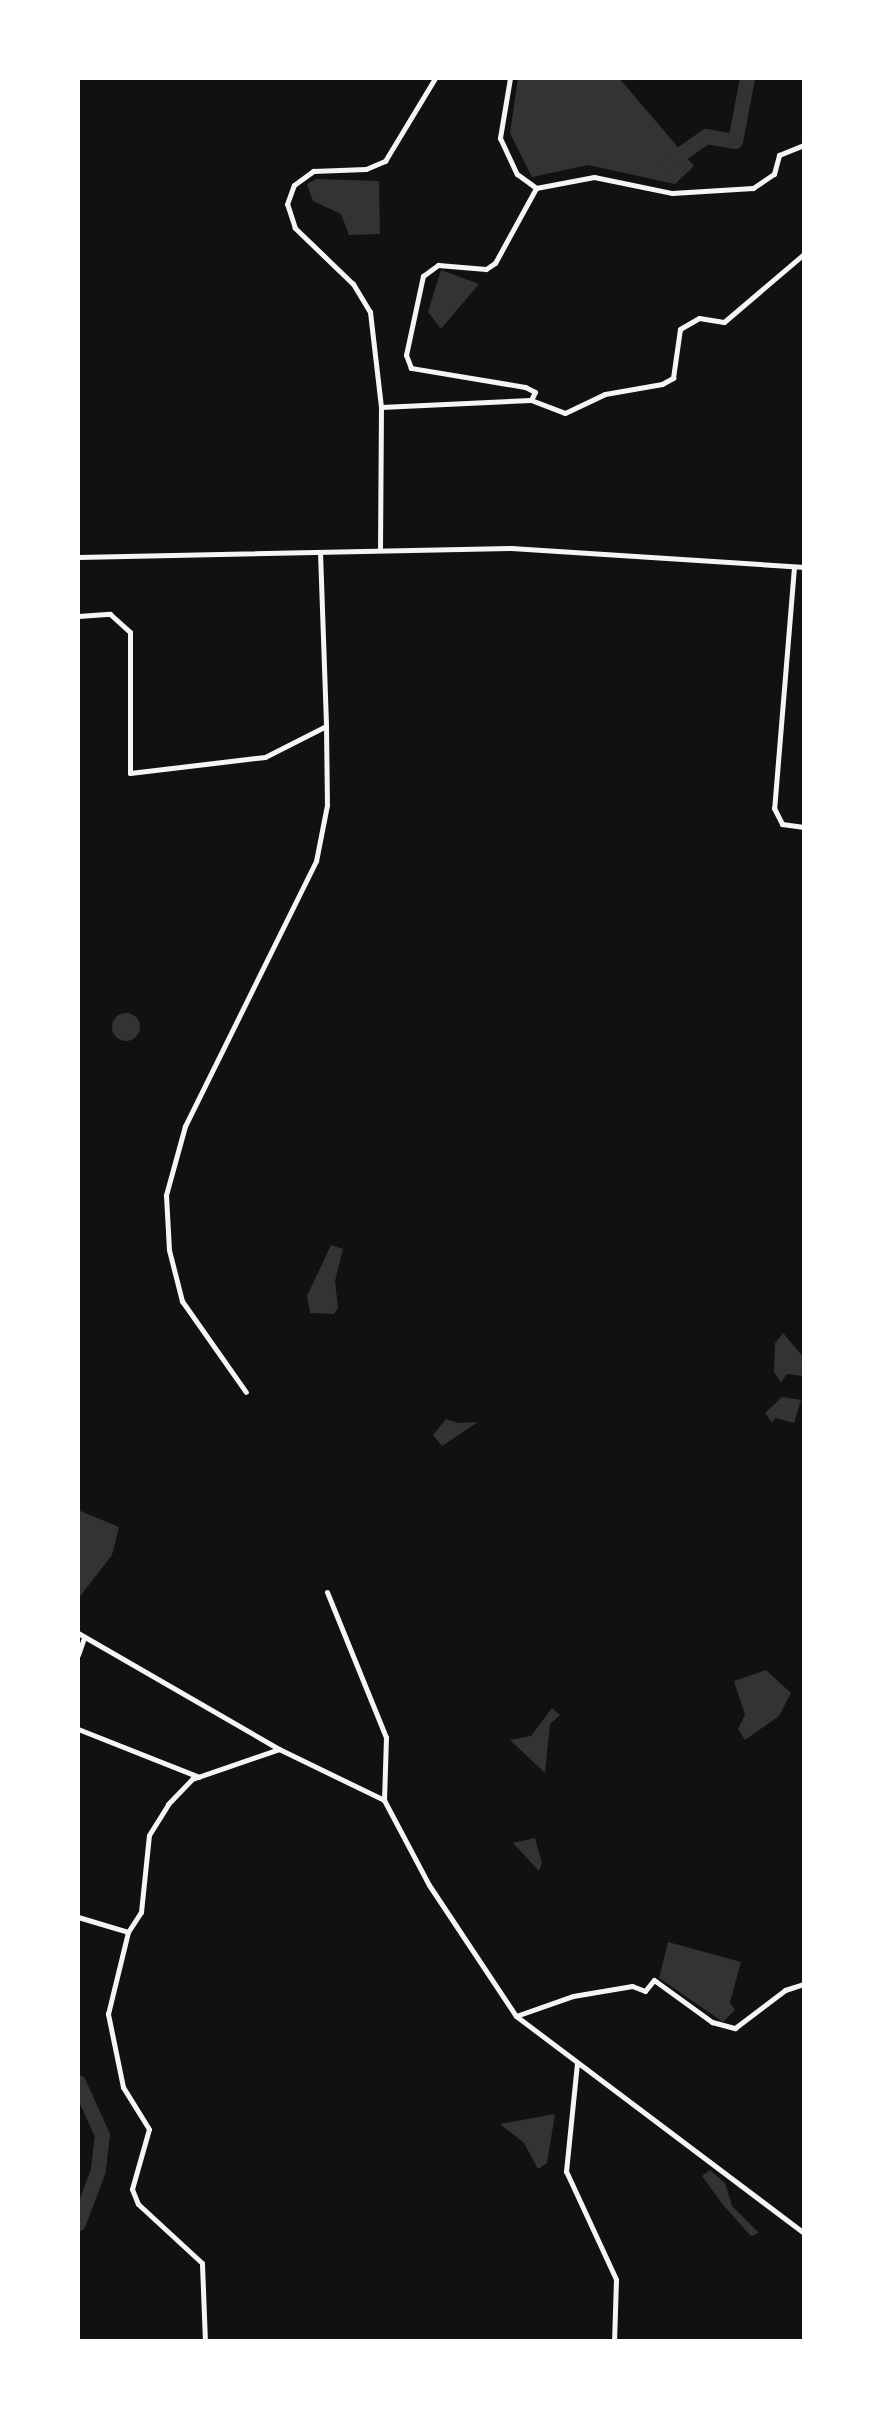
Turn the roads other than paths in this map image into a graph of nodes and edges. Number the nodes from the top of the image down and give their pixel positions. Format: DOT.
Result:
graph roads {
  1 [pos="434,78"];
  2 [pos="510,78"];
  3 [pos="804,146"];
  4 [pos="536,188"];
  5 [pos="804,254"];
  6 [pos="531,400"];
  7 [pos="381,407"];
  8 [pos="380,550"];
  9 [pos="320,552"];
  10 [pos="78,557"];
  11 [pos="794,567"];
  12 [pos="804,568"];
  13 [pos="78,616"];
  14 [pos="326,726"];
  15 [pos="804,827"];
  16 [pos="246,1392"];
  17 [pos="327,1592"];
  18 [pos="81,1635"];
  19 [pos="78,1655"];
  20 [pos="78,1728"];
  21 [pos="280,1749"];
  22 [pos="199,1776"];
  23 [pos="384,1800"];
  24 [pos="78,1917"];
  25 [pos="128,1932"];
  26 [pos="804,1984"];
  27 [pos="516,2016"];
  28 [pos="577,2063"];
  29 [pos="804,2233"];
  30 [pos="206,2342"];
  31 [pos="614,2342"];
  1 -- 7 [label="street"];
  2 -- 4 [label="street"];
  3 -- 4 [label="street"];
  4 -- 6 [label="street"];
  5 -- 6 [label="street"];
  6 -- 7 [label="street"];
  7 -- 8 [label="street"];
  8 -- 9 [label="street"];
  8 -- 11 [label="street"];
  9 -- 10 [label="street"];
  9 -- 14 [label="street"];
  11 -- 12 [label="street"];
  11 -- 15 [label="street"];
  13 -- 14 [label="street"];
  14 -- 16 [label="street"];
  17 -- 23 [label="street"];
  18 -- 19 [label="street"];
  18 -- 21 [label="street"];
  20 -- 22 [label="street"];
  21 -- 22 [label="street"];
  21 -- 23 [label="street"];
  22 -- 25 [label="street"];
  23 -- 27 [label="street"];
  24 -- 25 [label="street"];
  25 -- 30 [label="street"];
  26 -- 27 [label="street"];
  27 -- 28 [label="street"];
  28 -- 29 [label="street"];
  28 -- 31 [label="street"];
}
